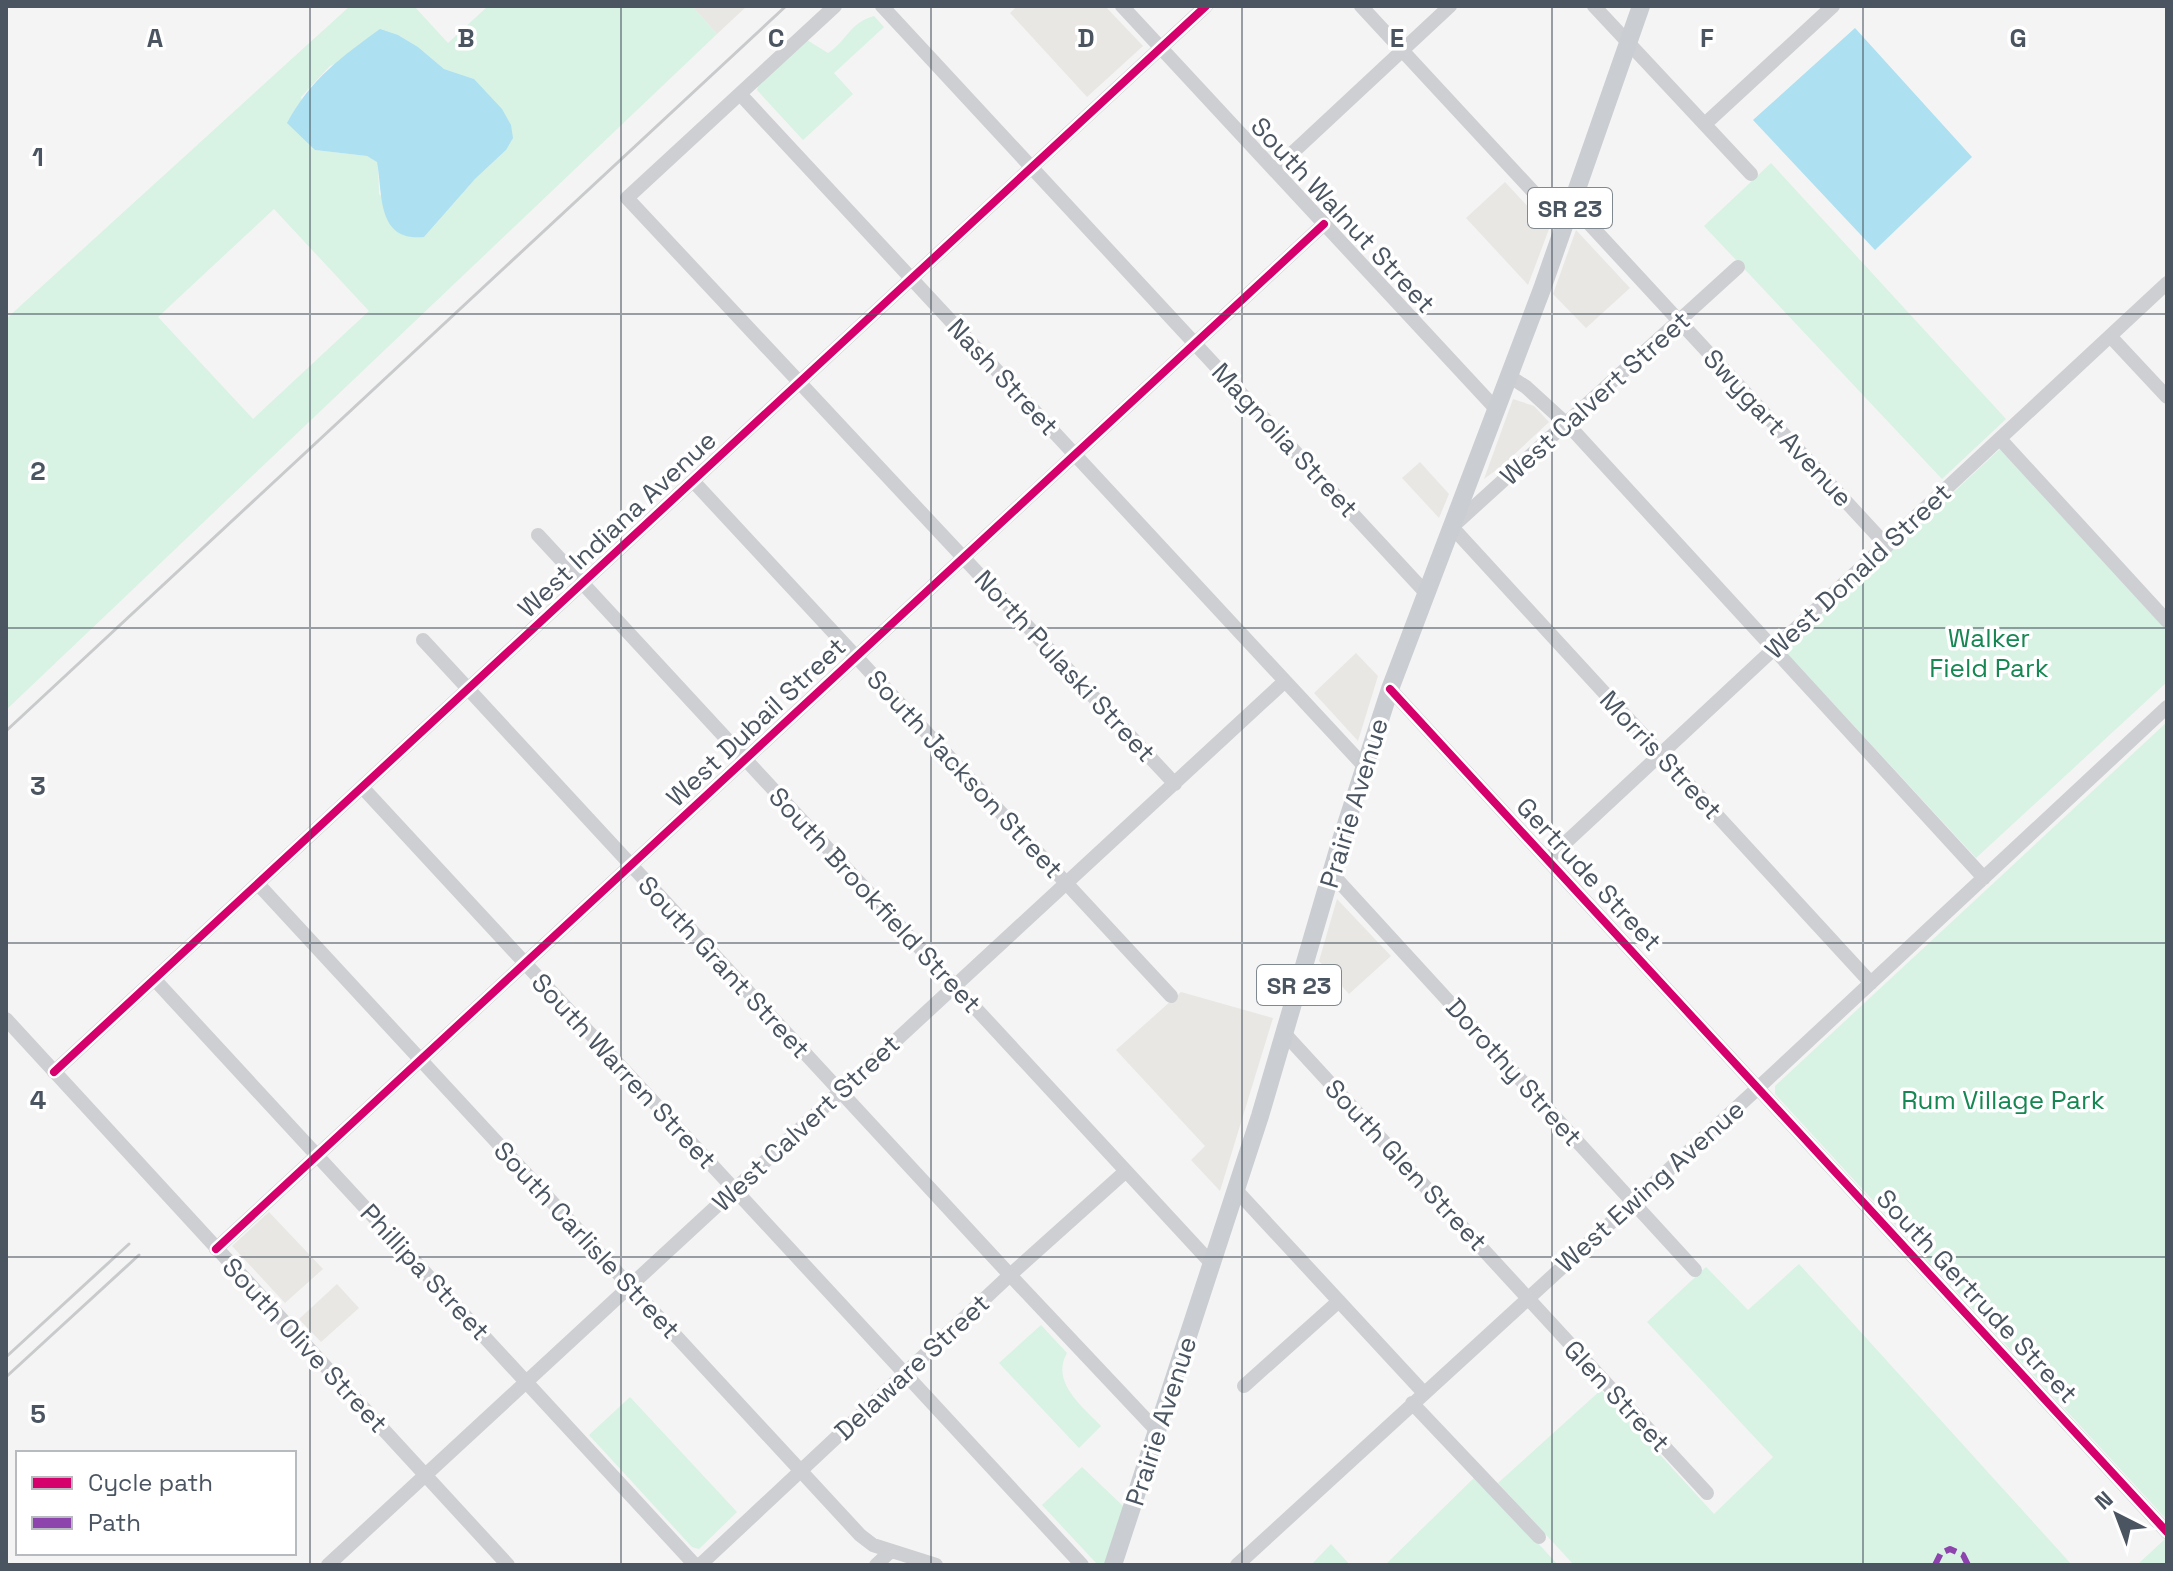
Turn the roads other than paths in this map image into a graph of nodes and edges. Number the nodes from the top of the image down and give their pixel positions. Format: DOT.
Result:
graph roads {
  1 [pos="835,6"];
  2 [pos="882,6"];
  3 [pos="1122,6"];
  4 [pos="1206,6"];
  5 [pos="1361,6"];
  6 [pos="1450,6"];
  7 [pos="1594,6"];
  8 [pos="1641,6"];
  9 [pos="1833,6"];
  10 [pos="1629,42"];
  11 [pos="1161,48"];
  12 [pos="1403,51"];
  13 [pos="740,94"];
  14 [pos="1705,124"];
  15 [pos="1032,168"];
  16 [pos="1274,170"];
  17 [pos="1751,174"];
  18 [pos="1571,204"];
  19 [pos="1324,224"];
  20 [pos="1564,225"];
  21 [pos="1738,267"];
  22 [pos="912,279"];
  23 [pos="2167,283"];
  24 [pos="1680,321"];
  25 [pos="2110,336"];
  26 [pos="1195,343"];
  27 [pos="1509,376"];
  28 [pos="801,382"];
  29 [pos="2167,397"];
  30 [pos="1496,409"];
  31 [pos="1566,424"];
  32 [pos="2000,439"];
  33 [pos="1075,454"];
  34 [pos="693,481"];
  35 [pos="1452,527"];
  36 [pos="538,535"];
  37 [pos="1887,546"];
  38 [pos="964,557"];
  39 [pos="582,583"];
  40 [pos="1426,593"];
  41 [pos="2167,621"];
  42 [pos="423,640"];
  43 [pos="1774,650"];
  44 [pos="856,657"];
  45 [pos="1285,681"];
  46 [pos="1390,689"];
  47 [pos="468,690"];
  48 [pos="2167,707"];
  49 [pos="1661,755"];
  50 [pos="745,760"];
  51 [pos="1364,766"];
  52 [pos="1175,784"];
  53 [pos="362,787"];
  54 [pos="1548,859"];
  55 [pos="630,865"];
  56 [pos="1332,874"];
  57 [pos="1984,878"];
  58 [pos="258,884"];
  59 [pos="1066,884"];
  60 [pos="525,964"];
  61 [pos="155,980"];
  62 [pos="1871,983"];
  63 [pos="955,987"];
  64 [pos="1171,996"];
  65 [pos="6,1019"];
  66 [pos="1284,1033"];
  67 [pos="420,1060"];
  68 [pos="54,1072"];
  69 [pos="1758,1088"];
  70 [pos="840,1092"];
  71 [pos="317,1156"];
  72 [pos="1126,1171"];
  73 [pos="735,1190"];
  74 [pos="1236,1190"];
  75 [pos="1632,1202"];
  76 [pos="216,1249"];
  77 [pos="1212,1264"];
  78 [pos="1695,1270"];
  79 [pos="1010,1275"];
  80 [pos="630,1286"];
  81 [pos="1527,1298"];
  82 [pos="1339,1301"];
  83 [pos="906,1375"];
  84 [pos="526,1382"];
  85 [pos="1244,1386"];
  86 [pos="1424,1393"];
  87 [pos="1412,1403"];
  88 [pos="1158,1432"];
  89 [pos="801,1470"];
  90 [pos="425,1475"];
  91 [pos="1707,1493"];
  92 [pos="2167,1532"];
  93 [pos="1539,1537"];
  94 [pos="891,1551"];
  95 [pos="328,1565"];
  96 [pos="508,1565"];
  97 [pos="697,1565"];
  98 [pos="876,1565"];
  99 [pos="936,1565"];
  100 [pos="1082,1565"];
  101 [pos="1113,1565"];
  102 [pos="1237,1565"];
  1 -- 13 [label="street"];
  2 -- 15 [label="street, Magnolia Street"];
  3 -- 11 [label="street, South Walnut Street"];
  4 -- 11 [label="street, West Indiana Avenue"];
  5 -- 12 [label="street"];
  6 -- 12 [label="street"];
  7 -- 10 [label="street"];
  8 -- 10 [label="main road, Prairie Avenue / SR 23"];
  9 -- 14 [label="street"];
  10 -- 14 [label="street"];
  10 -- 18 [label="main road, Prairie Avenue / SR 23"];
  11 -- 15 [label="street, West Indiana Avenue"];
  11 -- 16 [label="street, South Walnut Street"];
  12 -- 16 [label="street"];
  12 -- 20 [label="street"];
  13 -- 22 [label="street, Nash Street"];
  13 -- 28 [label="street, North Pulaski Street"];
  14 -- 17 [label="street"];
  15 -- 22 [label="street, West Indiana Avenue"];
  15 -- 26 [label="street, Magnolia Street"];
  16 -- 19 [label="street, South Walnut Street"];
  18 -- 20 [label="main road, Prairie Avenue / SR 23"];
  18 -- 24 [label="street, Swygart Avenue"];
  19 -- 26 [label="street, West Dubail Street"];
  19 -- 30 [label="street, South Walnut Street"];
  20 -- 27 [label="main road, Prairie Avenue / SR 23"];
  21 -- 24 [label="street, West Calvert Street"];
  22 -- 28 [label="street, West Indiana Avenue"];
  22 -- 33 [label="street, Nash Street"];
  23 -- 25 [label="street, West Donald Street"];
  24 -- 31 [label="street, West Calvert Street"];
  24 -- 37 [label="street, Swygart Avenue"];
  25 -- 29 [label="street"];
  25 -- 32 [label="street, West Donald Street"];
  26 -- 33 [label="street, West Dubail Street"];
  26 -- 40 [label="street, Magnolia Street"];
  27 -- 30 [label="main road, Prairie Avenue / SR 23"];
  27 -- 31 [label="street"];
  28 -- 34 [label="street, West Indiana Avenue"];
  28 -- 38 [label="street, North Pulaski Street"];
  30 -- 35 [label="main road, Prairie Avenue / SR 23"];
  31 -- 35 [label="street, West Calvert Street"];
  31 -- 43 [label="street"];
  32 -- 37 [label="street, West Donald Street"];
  32 -- 41 [label="street"];
  33 -- 38 [label="street, West Dubail Street"];
  33 -- 45 [label="street, Nash Street"];
  34 -- 39 [label="street, West Indiana Avenue"];
  34 -- 44 [label="street, South Jackson Street"];
  35 -- 40 [label="main road, Prairie Avenue / SR 23"];
  35 -- 49 [label="street, Morris Street"];
  36 -- 39 [label="street, South Brookfield Street"];
  37 -- 43 [label="street, West Donald Street"];
  38 -- 44 [label="street, West Dubail Street"];
  38 -- 52 [label="street, North Pulaski Street"];
  39 -- 47 [label="street, West Indiana Avenue"];
  39 -- 50 [label="street, South Brookfield Street"];
  40 -- 46 [label="main road, Prairie Avenue / SR 23"];
  42 -- 47 [label="street, South Grant Street"];
  43 -- 49 [label="street, West Donald Street"];
  43 -- 57 [label="street"];
  44 -- 50 [label="street, West Dubail Street"];
  44 -- 59 [label="street, South Jackson Street"];
  45 -- 51 [label="street, Nash Street"];
  45 -- 52 [label="street, West Calvert Street"];
  46 -- 51 [label="main road, Prairie Avenue / SR 23"];
  46 -- 54 [label="street, Gertrude Street"];
  47 -- 53 [label="street, West Indiana Avenue"];
  47 -- 55 [label="street, South Grant Street"];
  48 -- 57 [label="street, West Ewing Avenue"];
  49 -- 54 [label="street, West Donald Street"];
  49 -- 62 [label="street, Morris Street"];
  50 -- 55 [label="street, West Dubail Street"];
  50 -- 63 [label="street, South Brookfield Street"];
  51 -- 56 [label="main road, Prairie Avenue / SR 23"];
  52 -- 59 [label="street, West Calvert Street"];
  53 -- 58 [label="street, West Indiana Avenue"];
  53 -- 60 [label="street, South Warren Street"];
  54 -- 69 [label="street, Gertrude Street"];
  55 -- 60 [label="street, West Dubail Street"];
  55 -- 70 [label="street, South Grant Street"];
  56 -- 66 [label="main road, Prairie Avenue / SR 23"];
  56 -- 75 [label="street, Dorothy Street"];
  57 -- 62 [label="street, West Ewing Avenue"];
  58 -- 61 [label="street, West Indiana Avenue"];
  58 -- 67 [label="street, South Carlisle Street"];
  59 -- 63 [label="street, West Calvert Street"];
  59 -- 64 [label="street, South Jackson Street"];
  60 -- 67 [label="street, West Dubail Street"];
  60 -- 73 [label="street, South Warren Street"];
  61 -- 68 [label="street, West Indiana Avenue"];
  61 -- 71 [label="street, Phillipa Street"];
  62 -- 69 [label="street, West Ewing Avenue"];
  63 -- 70 [label="street, West Calvert Street"];
  63 -- 72 [label="street, South Brookfield Street"];
  65 -- 68 [label="street, South Olive Street"];
  66 -- 74 [label="main road, Prairie Avenue / SR 23"];
  66 -- 81 [label="street, South Glen Street"];
  67 -- 71 [label="street, West Dubail Street"];
  67 -- 80 [label="street, South Carlisle Street"];
  68 -- 76 [label="street, South Olive Street"];
  69 -- 75 [label="street, West Ewing Avenue"];
  69 -- 92 [label="street, South Gertrude Street"];
  70 -- 73 [label="street, West Calvert Street"];
  70 -- 79 [label="street, South Grant Street"];
  71 -- 76 [label="street, West Dubail Street"];
  71 -- 84 [label="street, Phillipa Street"];
  72 -- 77 [label="street, South Brookfield Street"];
  72 -- 79 [label="street, Delaware Street"];
  73 -- 80 [label="street, West Calvert Street"];
  73 -- 83 [label="street, South Warren Street"];
  74 -- 77 [label="main road, Prairie Avenue / SR 23"];
  74 -- 82 [label="street"];
  75 -- 78 [label="street, Dorothy Street"];
  75 -- 81 [label="street, West Ewing Avenue"];
  76 -- 90 [label="street, South Olive Street"];
  77 -- 88 [label="main road, Prairie Avenue / SR 23"];
  79 -- 83 [label="street, Delaware Street"];
  79 -- 88 [label="street, South Grant Street"];
  80 -- 84 [label="street, West Calvert Street"];
  80 -- 89 [label="street, South Carlisle Street"];
  81 -- 86 [label="street, West Ewing Avenue"];
  81 -- 91 [label="street, Glen Street"];
  82 -- 85 [label="street"];
  82 -- 86 [label="street"];
  83 -- 89 [label="street, Delaware Street"];
  83 -- 100 [label="street, South Warren Street"];
  84 -- 90 [label="street, West Calvert Street"];
  84 -- 97 [label="street, Phillipa Street"];
  86 -- 87 [label="street, West Ewing Avenue"];
  87 -- 93 [label="street"];
  87 -- 102 [label="street, West Ewing Avenue"];
  88 -- 101 [label="main road, Prairie Avenue / SR 23"];
  89 -- 94 [label="street, South Carlisle Street"];
  89 -- 97 [label="street, Delaware Street"];
  90 -- 95 [label="street, West Calvert Street"];
  90 -- 96 [label="street, South Olive Street"];
  94 -- 98 [label="street"];
  94 -- 99 [label="street, South Carlisle Street"];
}
